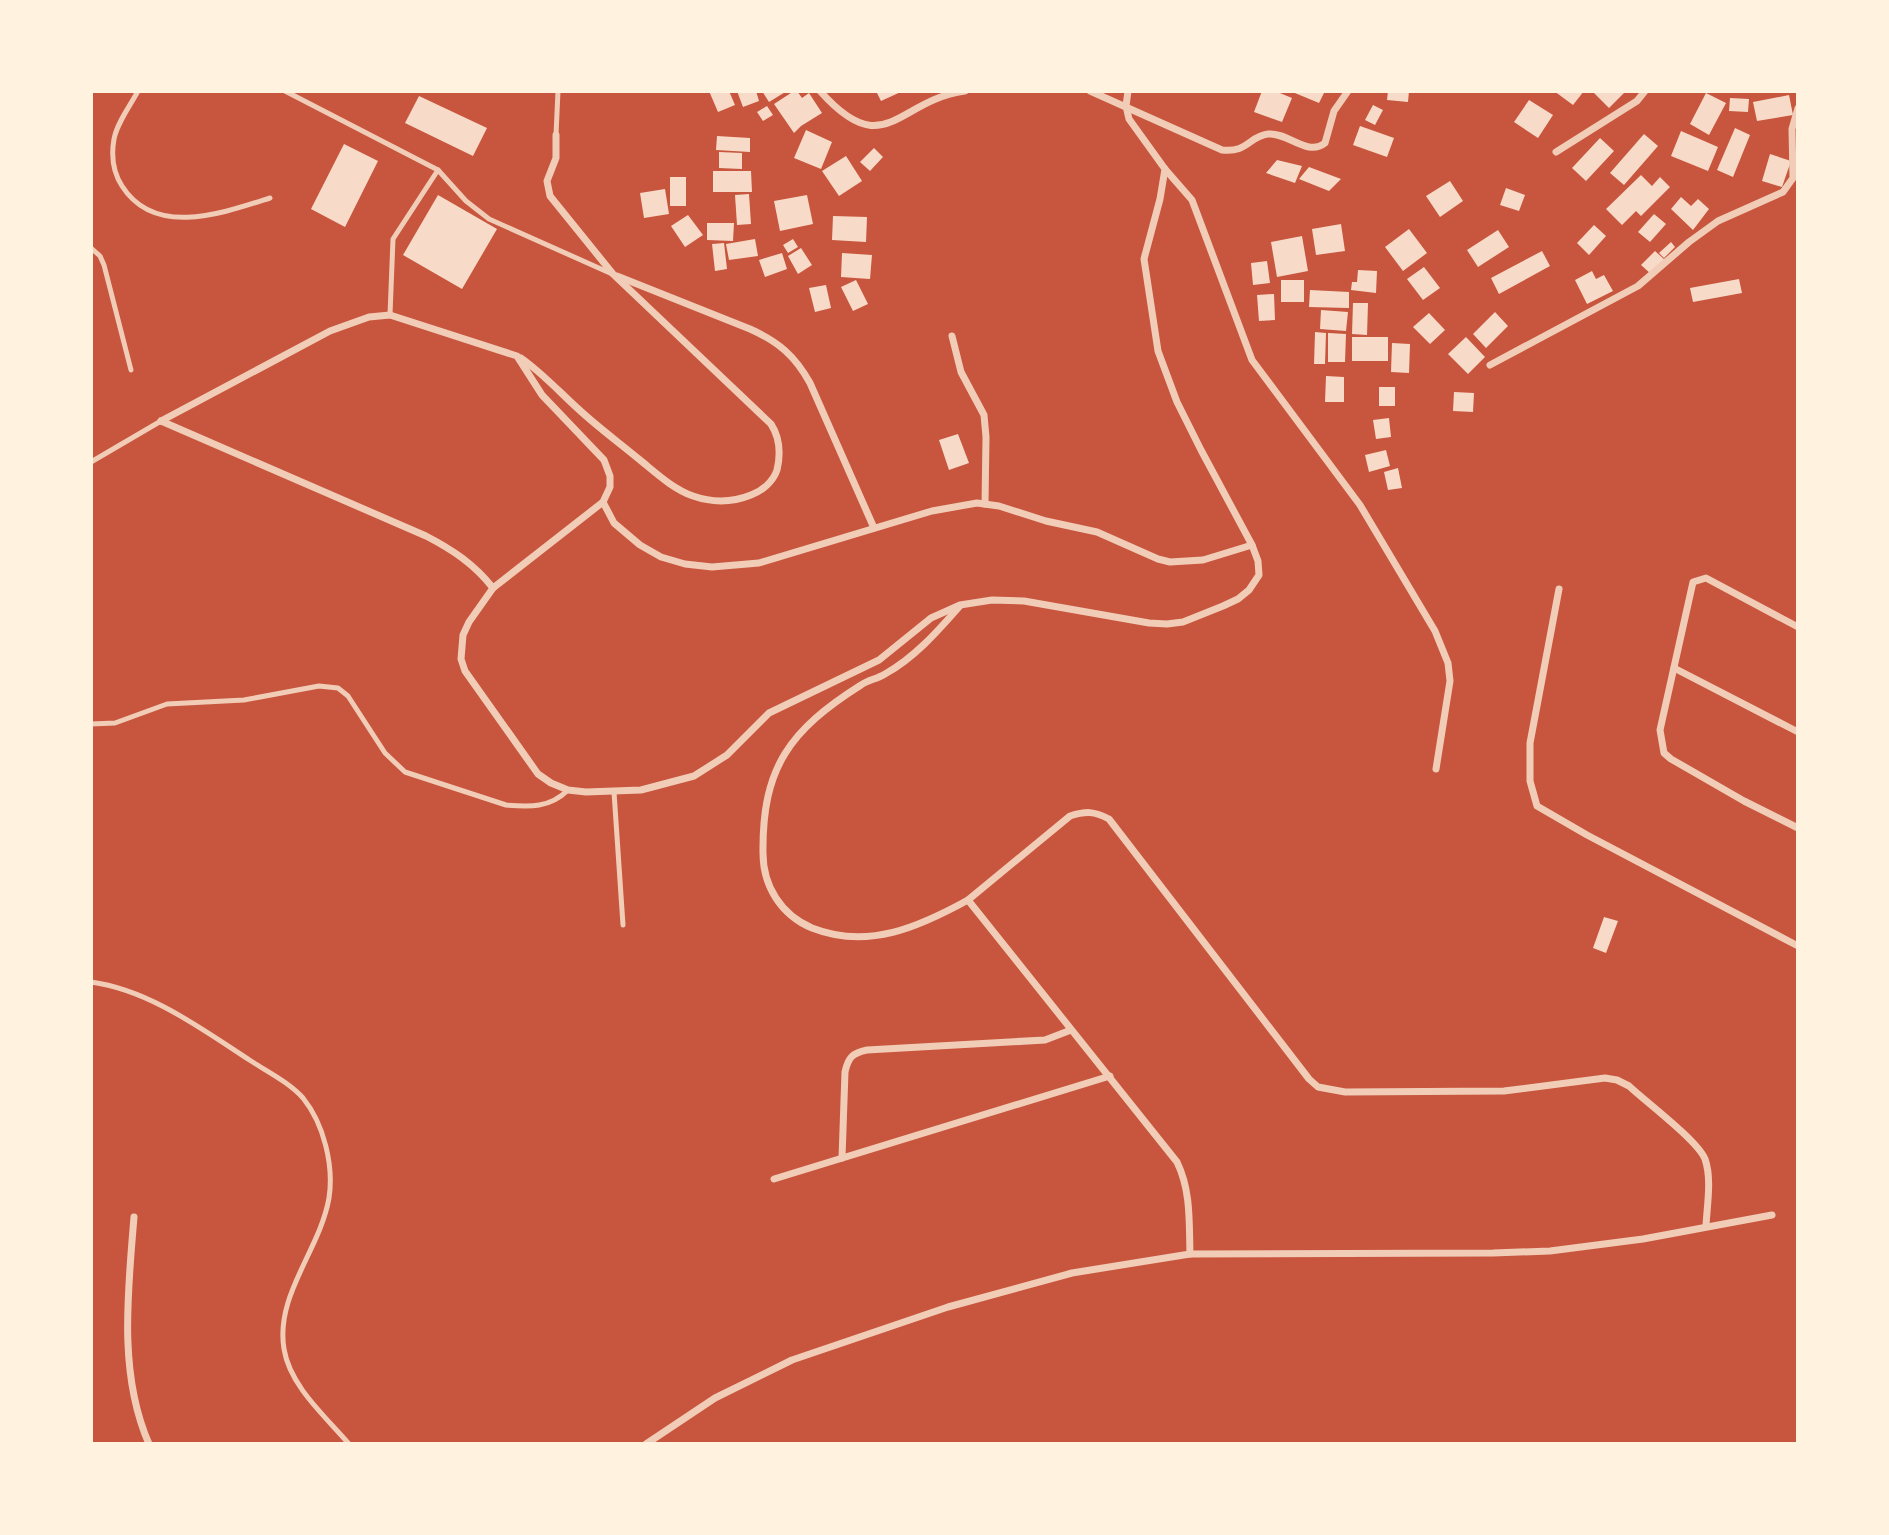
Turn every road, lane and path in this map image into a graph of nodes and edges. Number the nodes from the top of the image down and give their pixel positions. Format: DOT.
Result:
graph roads {
  1 [pos="138,91"];
  2 [pos="285,91"];
  3 [pos="558,91"];
  4 [pos="820,91"];
  5 [pos="965,91"];
  6 [pos="1090,91"];
  7 [pos="1128,91"];
  8 [pos="1348,91"];
  9 [pos="1645,91"];
  10 [pos="1126,106"];
  11 [pos="1798,108"];
  12 [pos="556,135"];
  13 [pos="1556,152"];
  14 [pos="1165,169"];
  15 [pos="438,170"];
  16 [pos="270,198"];
  17 [pos="91,248"];
  18 [pos="613,274"];
  19 [pos="390,315"];
  20 [pos="952,337"];
  21 [pos="517,356"];
  22 [pos="1490,365"];
  23 [pos="131,370"];
  24 [pos="161,421"];
  25 [pos="91,462"];
  26 [pos="603,502"];
  27 [pos="985,504"];
  28 [pos="874,528"];
  29 [pos="1252,545"];
  30 [pos="492,588"];
  31 [pos="1559,589"];
  32 [pos="960,605"];
  33 [pos="1798,627"];
  34 [pos="1674,668"];
  35 [pos="91,724"];
  36 [pos="1798,732"];
  37 [pos="1436,769"];
  38 [pos="568,790"];
  39 [pos="614,792"];
  40 [pos="1798,828"];
  41 [pos="968,900"];
  42 [pos="623,925"];
  43 [pos="1798,946"];
  44 [pos="91,982"];
  45 [pos="1071,1030"];
  46 [pos="1110,1076"];
  47 [pos="842,1158"];
  48 [pos="774,1179"];
  49 [pos="1772,1215"];
  50 [pos="134,1217"];
  51 [pos="1706,1226"];
  52 [pos="1190,1254"];
  53 [pos="149,1444"];
  54 [pos="349,1444"];
  55 [pos="646,1444"];
  1 -- 16 [label="lane"];
  2 -- 15 [label="lane"];
  3 -- 12 [label="lane"];
  4 -- 5 [label="street"];
  6 -- 10 [label="street"];
  7 -- 10 [label="street"];
  8 -- 10 [label="street"];
  9 -- 13 [label="street"];
  10 -- 14 [label="street"];
  11 -- 22 [label="street"];
  12 -- 18 [label="street"];
  14 -- 29 [label="street"];
  14 -- 37 [label="street"];
  15 -- 18 [label="lane"];
  15 -- 19 [label="lane"];
  17 -- 23 [label="lane"];
  18 -- 21 [label="street"];
  18 -- 28 [label="street"];
  19 -- 21 [label="street"];
  19 -- 24 [label="street"];
  20 -- 27 [label="street"];
  21 -- 26 [label="street"];
  24 -- 25 [label="lane"];
  24 -- 30 [label="street"];
  26 -- 28 [label="street"];
  26 -- 30 [label="street"];
  27 -- 28 [label="street"];
  27 -- 29 [label="street"];
  29 -- 32 [label="street"];
  30 -- 38 [label="street"];
  31 -- 43 [label="street"];
  32 -- 39 [label="street"];
  32 -- 41 [label="street"];
  33 -- 34 [label="street"];
  34 -- 36 [label="street"];
  34 -- 40 [label="street"];
  35 -- 38 [label="lane"];
  38 -- 39 [label="street"];
  39 -- 42 [label="lane"];
  41 -- 45 [label="street"];
  41 -- 51 [label="street"];
  44 -- 54 [label="lane"];
  45 -- 46 [label="street"];
  45 -- 47 [label="street"];
  46 -- 47 [label="street"];
  46 -- 52 [label="street"];
  47 -- 48 [label="street"];
  49 -- 51 [label="street"];
  50 -- 53 [label="street"];
  51 -- 52 [label="street"];
  52 -- 55 [label="street"];
}
